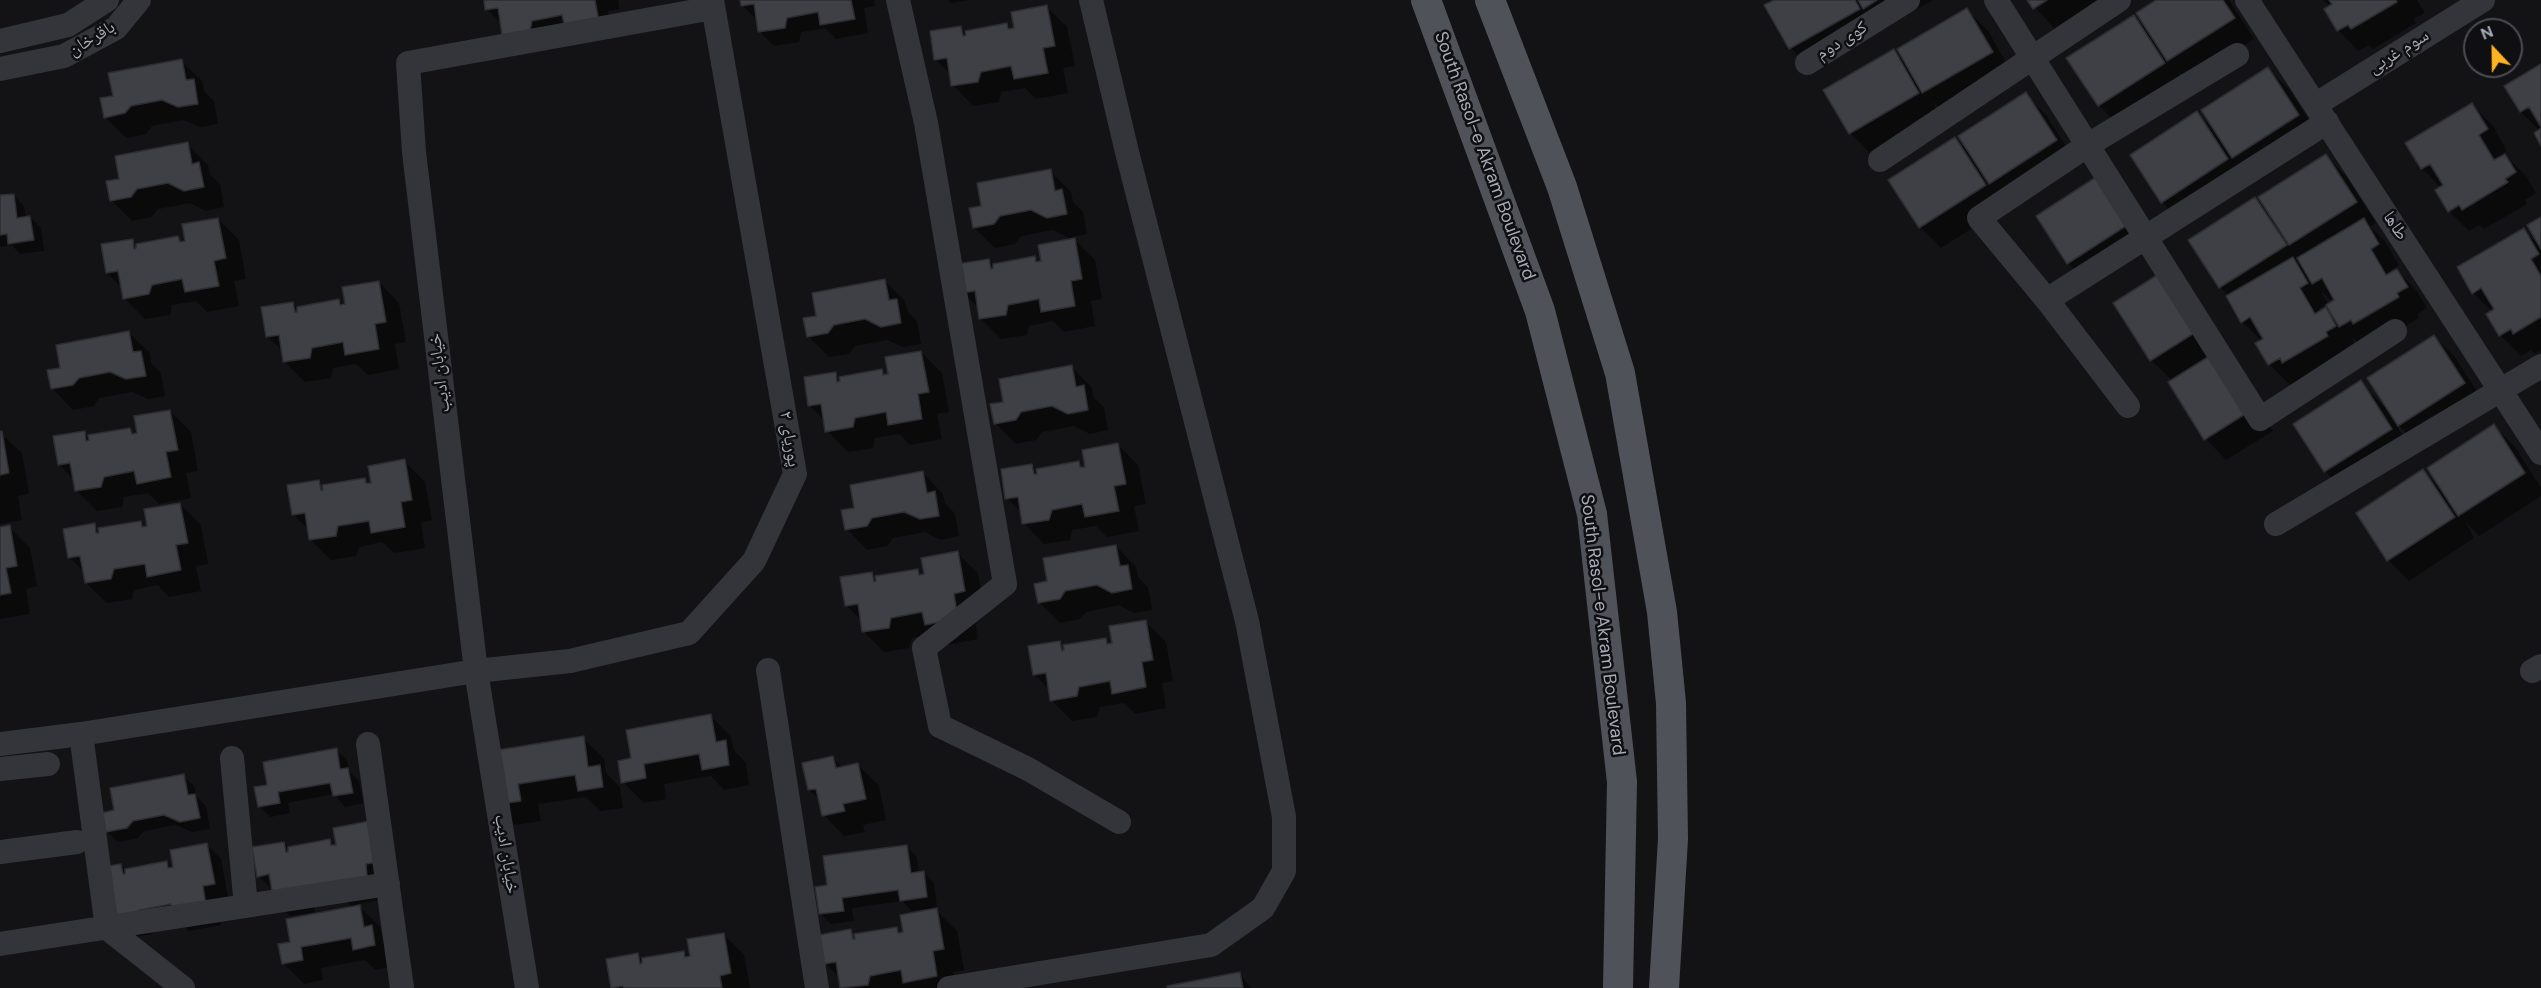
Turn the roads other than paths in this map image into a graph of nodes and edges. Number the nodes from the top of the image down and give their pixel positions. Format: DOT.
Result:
graph roads {
  1 [pos="107,0"];
  2 [pos="139,0"];
  3 [pos="898,0"];
  4 [pos="1091,0"];
  5 [pos="1426,0"];
  6 [pos="1490,0"];
  7 [pos="1908,0"];
  8 [pos="1996,0"];
  9 [pos="2119,0"];
  10 [pos="2247,0"];
  11 [pos="2483,0"];
  12 [pos="713,4"];
  13 [pos="0,41"];
  14 [pos="2237,55"];
  15 [pos="2032,57"];
  16 [pos="1807,63"];
  17 [pos="0,69"];
  18 [pos="2321,113"];
  19 [pos="2088,145"];
  20 [pos="1880,160"];
  21 [pos="2146,238"];
  22 [pos="2047,300"];
  23 [pos="2395,331"];
  24 [pos="2541,366"];
  25 [pos="2502,390"];
  26 [pos="2128,406"];
  27 [pos="2541,453"];
  28 [pos="2276,524"];
  29 [pos="768,670"];
  30 [pos="476,671"];
  31 [pos="81,734"];
  32 [pos="0,744"];
  33 [pos="368,744"];
  34 [pos="232,758"];
  35 [pos="48,764"];
  36 [pos="0,769"];
  37 [pos="1119,822"];
  38 [pos="77,842"];
  39 [pos="0,852"];
  40 [pos="388,884"];
  41 [pos="246,906"];
  42 [pos="106,928"];
  43 [pos="0,944"];
  44 [pos="183,988"];
  45 [pos="402,988"];
  46 [pos="527,988"];
  47 [pos="817,988"];
  48 [pos="948,988"];
  49 [pos="1618,988"];
  50 [pos="1664,988"];
  1 -- 13 [label="street, باقرخان"];
  2 -- 17 [label="street, باقرخان"];
  3 -- 37 [label="street"];
  4 -- 48 [label="street"];
  5 -- 49 [label="main road, South Rasol-e Akram Boulevard"];
  6 -- 50 [label="main road"];
  7 -- 16 [label="street, کوی دوم"];
  8 -- 15 [label="street"];
  9 -- 15 [label="street"];
  10 -- 18 [label="street, طاها"];
  11 -- 18 [label="street, سوم غربی"];
  12 -- 30 [label="street, پوریای ۲"];
  12 -- 30 [label="street, خیابان ادیب"];
  14 -- 19 [label="street"];
  15 -- 19 [label="street"];
  15 -- 20 [label="street"];
  18 -- 21 [label="street, سوم غربی"];
  18 -- 25 [label="street, طاها"];
  19 -- 21 [label="street"];
  19 -- 22 [label="street"];
  21 -- 22 [label="street, سوم غربی"];
  21 -- 23 [label="street"];
  22 -- 26 [label="street"];
  24 -- 25 [label="street"];
  25 -- 27 [label="street, طاها"];
  25 -- 28 [label="street"];
  29 -- 47 [label="street"];
  30 -- 31 [label="street, پوریای ۲"];
  30 -- 46 [label="street, خیابان ادیب"];
  31 -- 32 [label="street, پوریای ۲"];
  31 -- 42 [label="street"];
  33 -- 40 [label="street"];
  34 -- 41 [label="street"];
  35 -- 36 [label="street"];
  38 -- 39 [label="street"];
  40 -- 41 [label="street"];
  40 -- 45 [label="street"];
  41 -- 42 [label="street"];
  42 -- 43 [label="street"];
  42 -- 44 [label="street"];
}
